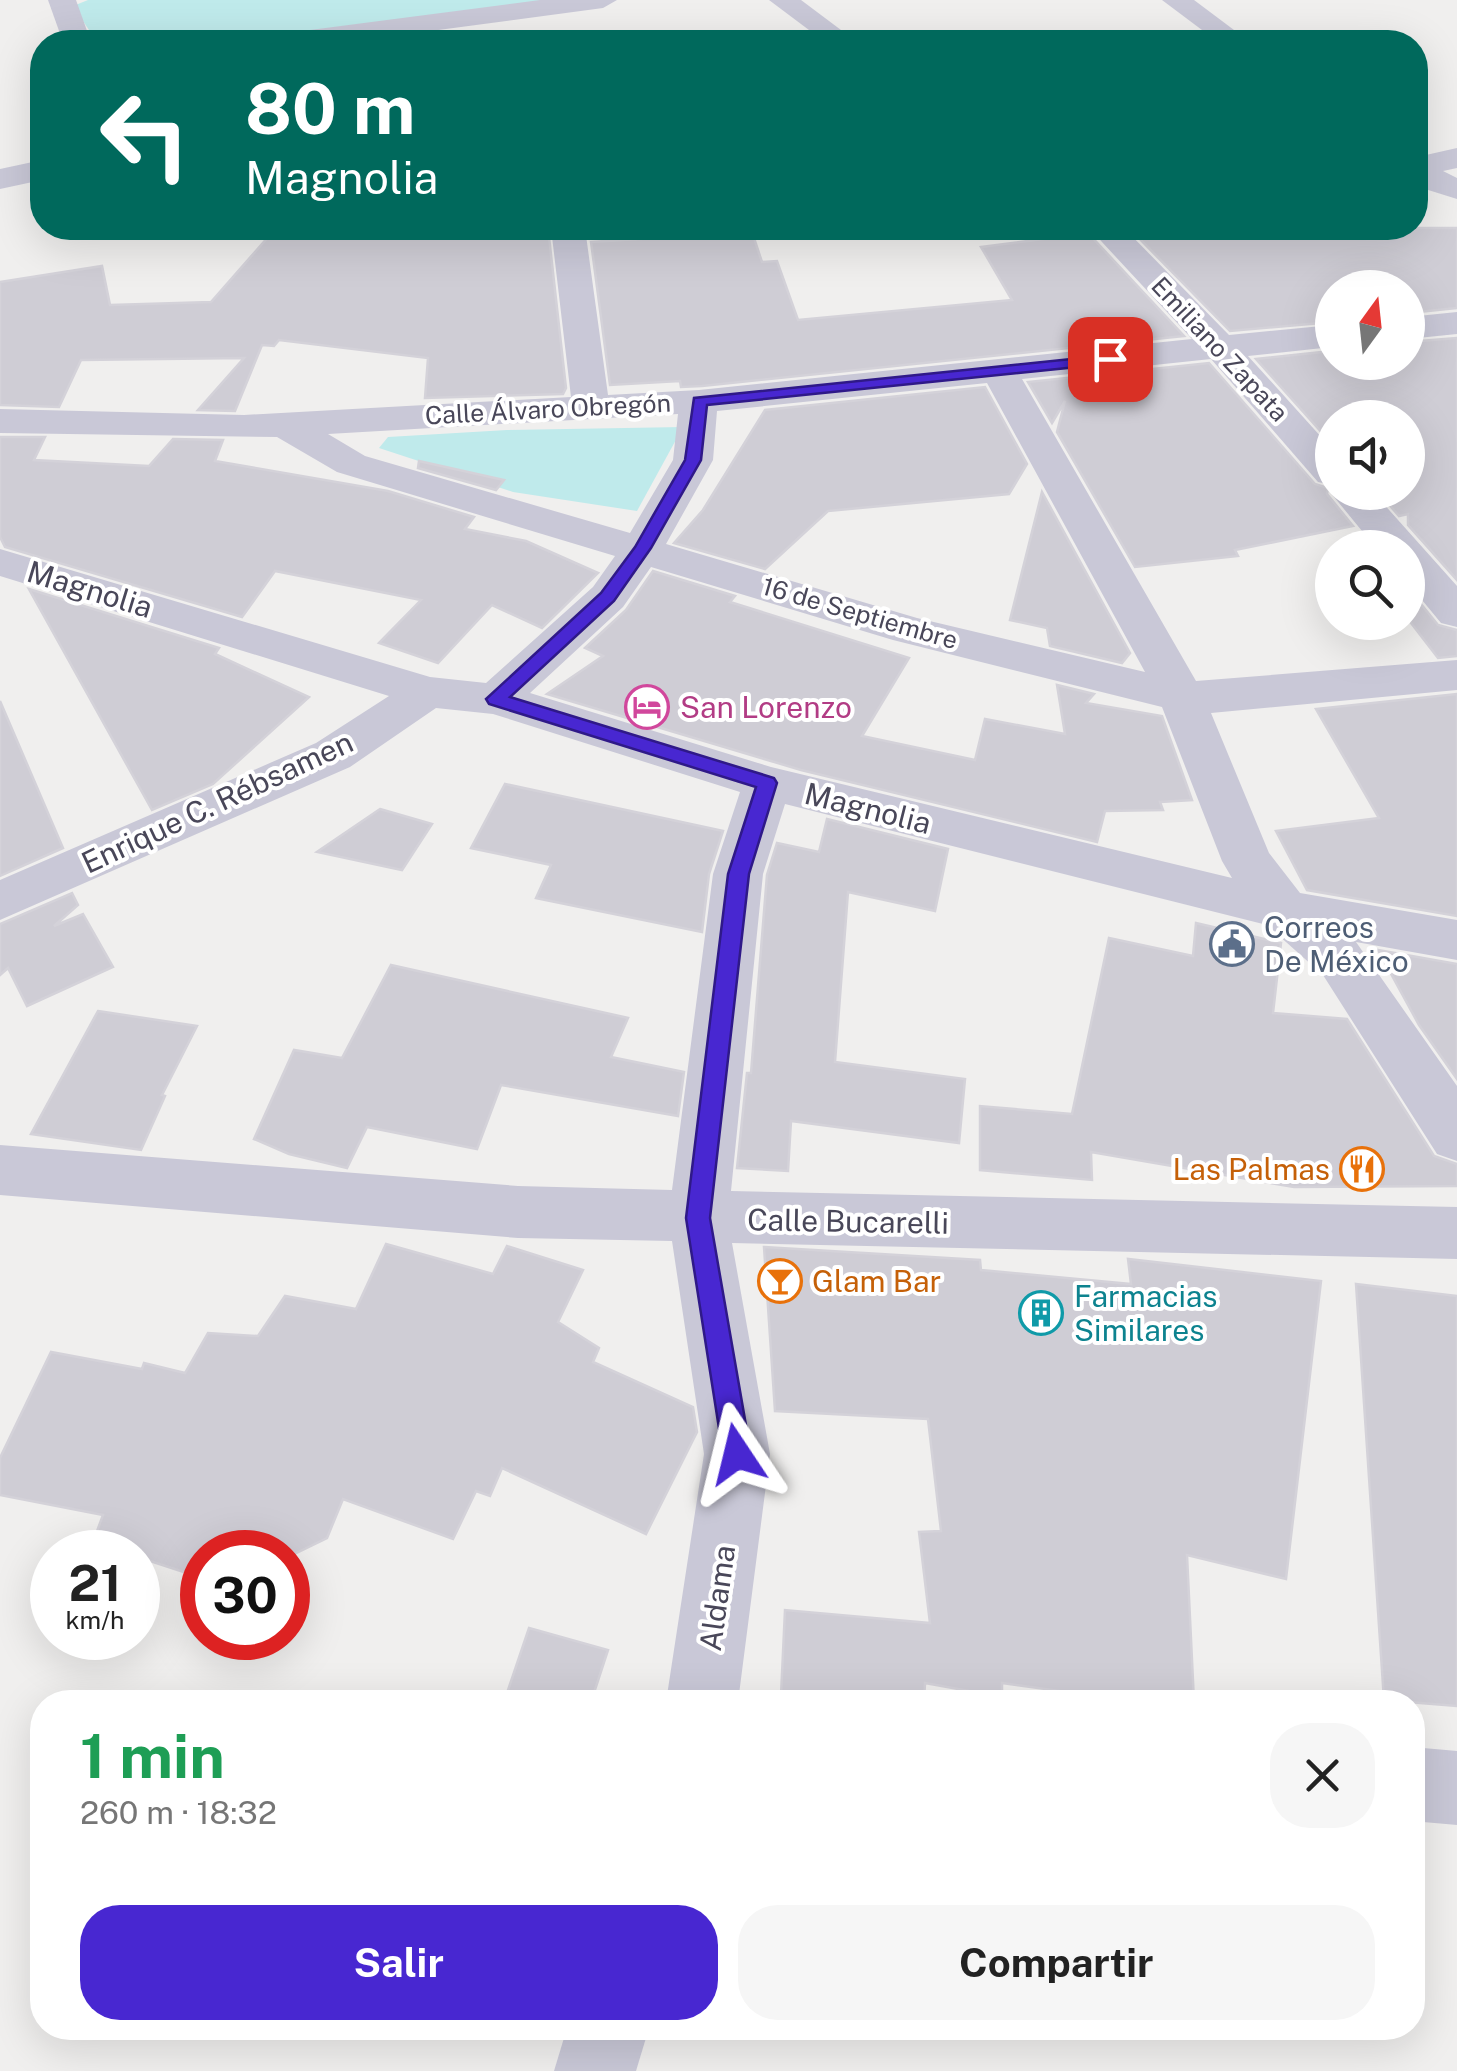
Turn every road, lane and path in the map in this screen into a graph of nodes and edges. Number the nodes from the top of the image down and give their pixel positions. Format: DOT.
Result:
graph roads {
  1 [pos="62,0"];
  2 [pos="604,0"];
  3 [pos="783,0"];
  4 [pos="1176,0"];
  5 [pos="73,30"];
  6 [pos="378,30"];
  7 [pos="825,30"];
  8 [pos="1219,30"];
  9 [pos="30,172"];
  10 [pos="0,178"];
  11 [pos="570,240"];
  12 [pos="1118,240"];
  13 [pos="1457,323"];
  14 [pos="1425,326"];
  15 [pos="1315,338"];
  16 [pos="1222,348"];
  17 [pos="999,371"];
  18 [pos="700,401"];
  19 [pos="592,407"];
  20 [pos="0,421"];
  21 [pos="283,424"];
  22 [pos="1315,454"];
  23 [pos="1366,510"];
  24 [pos="1383,530"];
  25 [pos="643,548"];
  26 [pos="0,562"];
  27 [pos="1425,577"];
  28 [pos="1457,613"];
  29 [pos="1457,676"];
  30 [pos="428,692"];
  31 [pos="1181,696"];
  32 [pos="496,699"];
  33 [pos="767,783"];
  34 [pos="0,901"];
  35 [pos="1284,910"];
  36 [pos="1457,940"];
  37 [pos="1457,1137"];
  38 [pos="0,1170"];
  39 [pos="698,1218"];
  40 [pos="1457,1233"];
  41 [pos="704,1690"];
  42 [pos="1425,1785"];
  43 [pos="1457,1788"];
  44 [pos="605,2040"];
  45 [pos="596,2071"];
  1 -- 5 [label="street"];
  2 -- 6 [label="street"];
  3 -- 7 [label="street"];
  4 -- 8 [label="street"];
  9 -- 10 [label="street"];
  11 -- 19 [label="street"];
  12 -- 16 [label="street, Emiliano Zapata"];
  13 -- 14 [label="street"];
  15 -- 16 [label="street, Calle Álvaro Obregón"];
  16 -- 17 [label="street, Calle Álvaro Obregón"];
  16 -- 22 [label="street, Emiliano Zapata"];
  17 -- 18 [label="street, Calle Álvaro Obregón"];
  17 -- 31 [label="street"];
  18 -- 19 [label="street, Calle Álvaro Obregón"];
  18 -- 25 [label="street"];
  19 -- 21 [label="street, Calle Álvaro Obregón"];
  20 -- 21 [label="street, Calle Álvaro Obregón"];
  21 -- 25 [label="street, 16 de Septiembre"];
  23 -- 24 [label="street"];
  25 -- 31 [label="street, 16 de Septiembre"];
  25 -- 32 [label="street"];
  26 -- 30 [label="street, Magnolia"];
  27 -- 28 [label="street"];
  29 -- 31 [label="street, 16 de Septiembre"];
  30 -- 32 [label="street, Magnolia"];
  30 -- 34 [label="street, Enrique C. Rébsamen"];
  31 -- 35 [label="street"];
  32 -- 33 [label="street, Magnolia"];
  33 -- 35 [label="street, Magnolia"];
  33 -- 39 [label="street, Aldama"];
  35 -- 36 [label="street, Magnolia"];
  35 -- 37 [label="street"];
  38 -- 39 [label="street, Calle Bucarelli"];
  39 -- 40 [label="street, Calle Bucarelli"];
  39 -- 41 [label="street, Aldama"];
  42 -- 43 [label="street"];
  44 -- 45 [label="street"];
}
